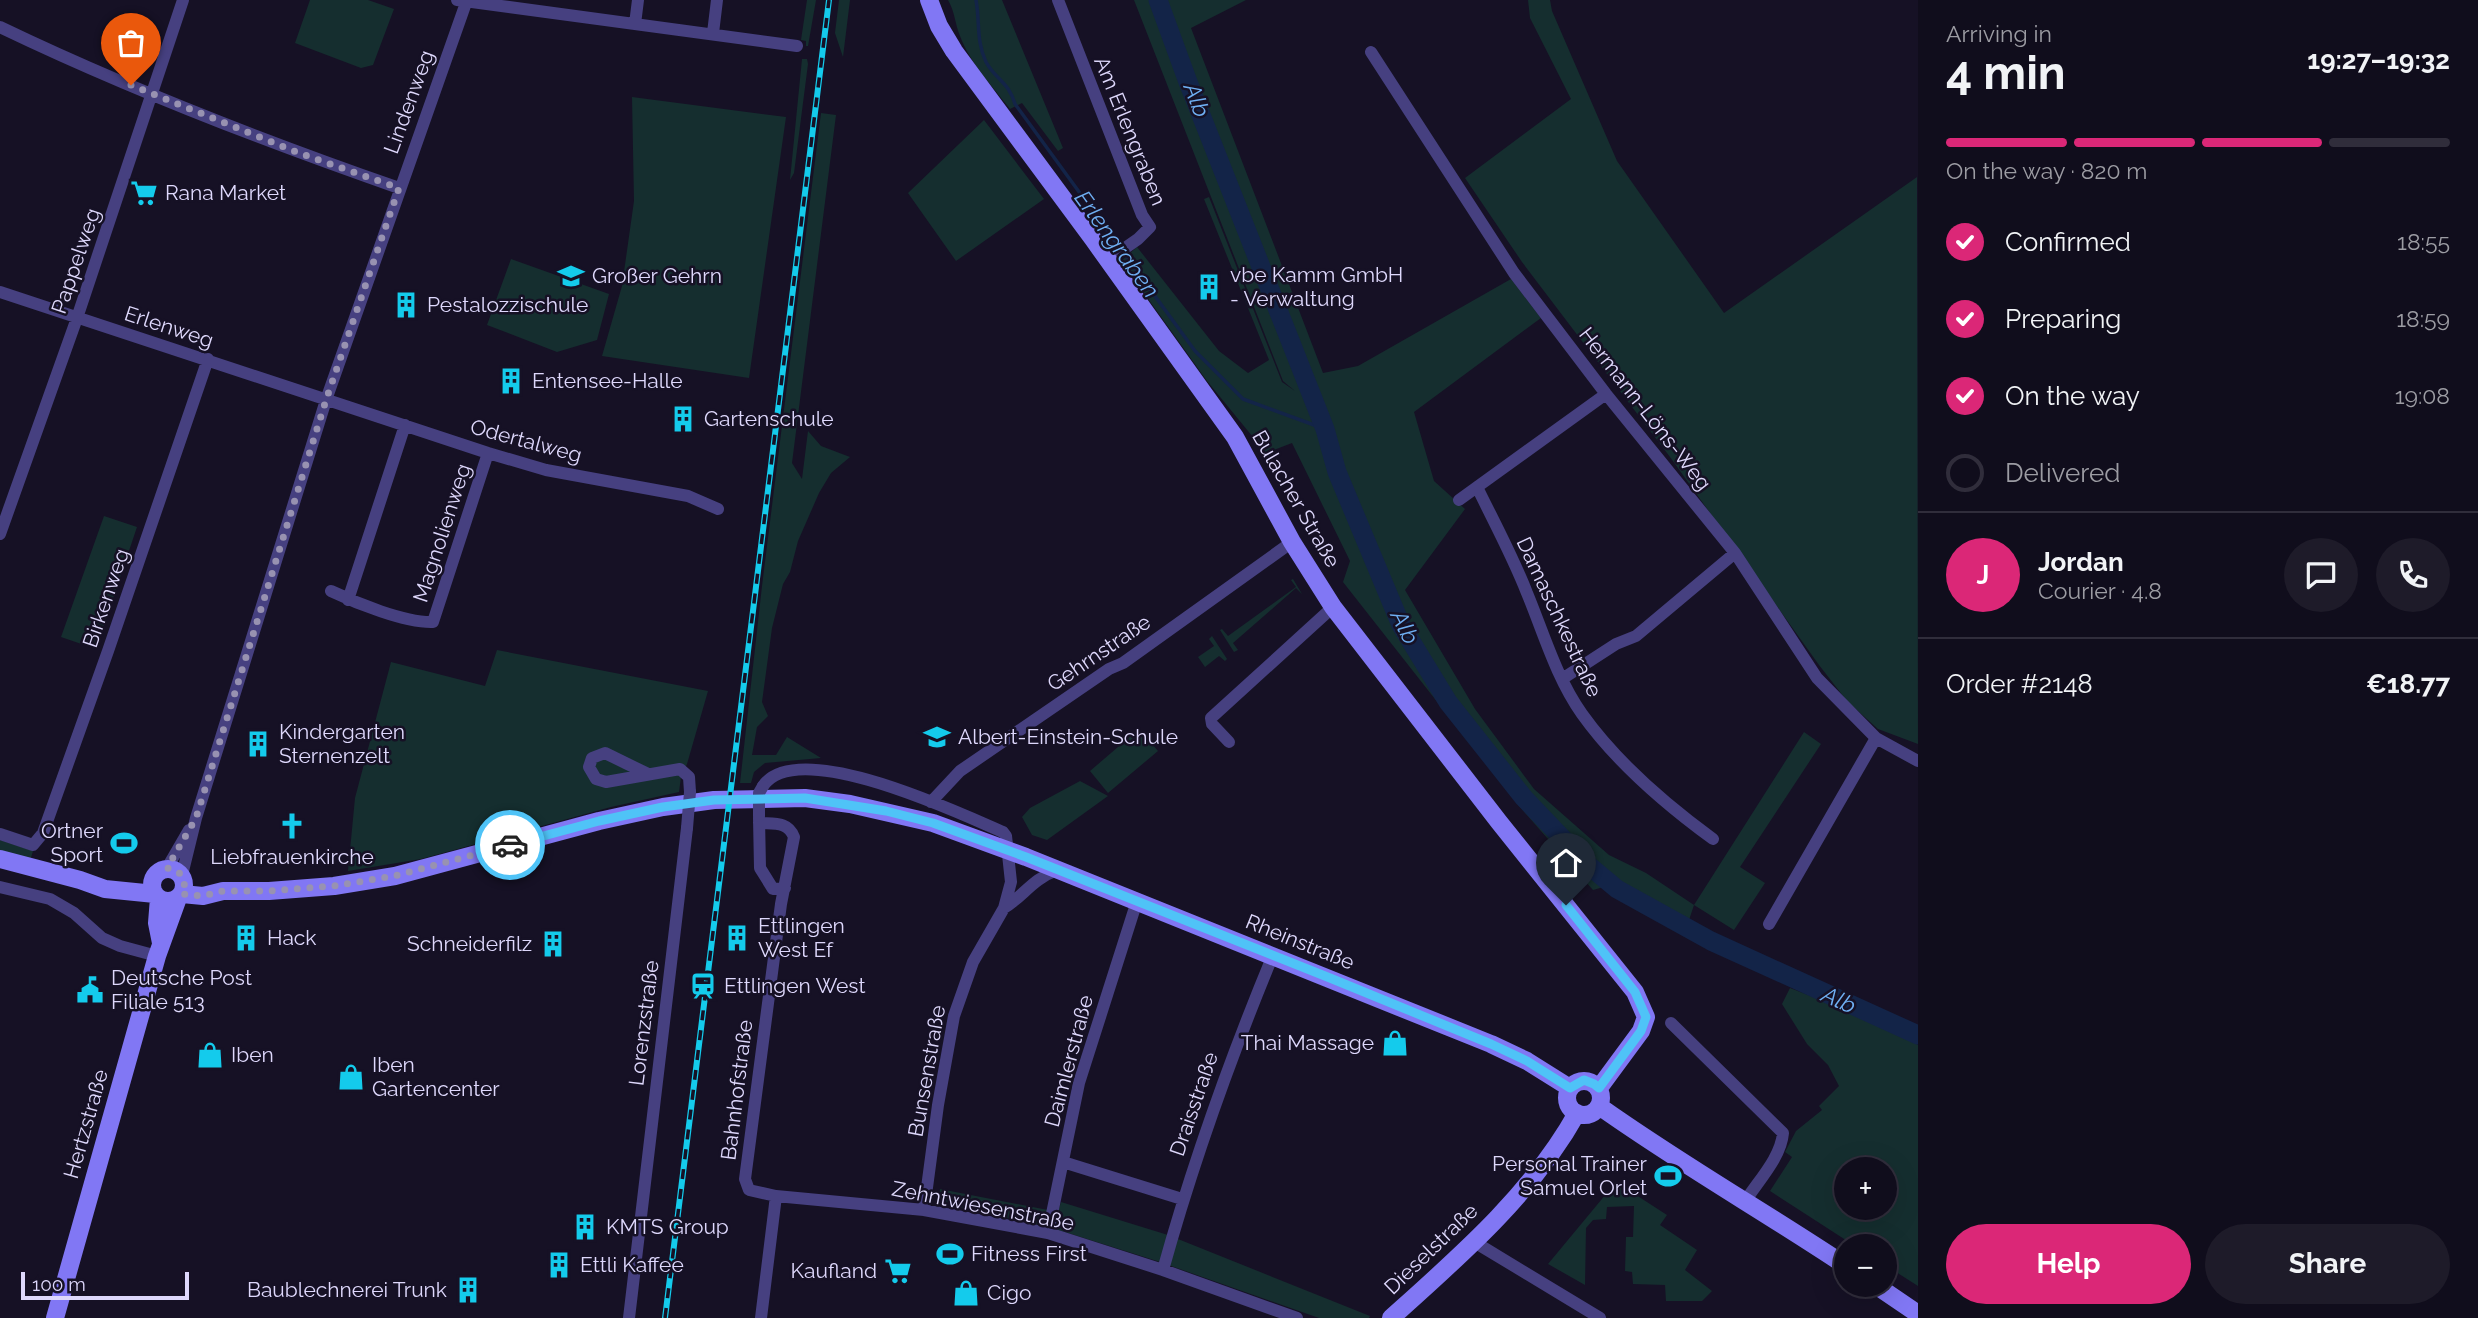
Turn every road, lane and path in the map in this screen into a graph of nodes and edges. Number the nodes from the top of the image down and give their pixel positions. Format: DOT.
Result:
graph roads {
  1 [pos="183,0"];
  2 [pos="638,0"];
  3 [pos="717,0"];
  4 [pos="929,0"];
  5 [pos="1058,0"];
  6 [pos="463,1"];
  7 [pos="635,24"];
  8 [pos="0,27"];
  9 [pos="713,33"];
  10 [pos="797,46"];
  11 [pos="1371,52"];
  12 [pos="153,95"];
  13 [pos="399,188"];
  14 [pos="1113,257"];
  15 [pos="0,292"];
  16 [pos="77,318"];
  17 [pos="208,359"];
  18 [pos="1606,394"];
  19 [pos="326,400"];
  20 [pos="405,425"];
  21 [pos="488,453"];
  22 [pos="1477,487"];
  23 [pos="1459,500"];
  24 [pos="718,509"];
  25 [pos="0,534"];
  26 [pos="1292,542"];
  27 [pos="1735,553"];
  28 [pos="331,591"];
  29 [pos="348,600"];
  30 [pos="1333,607"];
  31 [pos="1562,679"];
  32 [pos="1876,738"];
  33 [pos="1229,743"];
  34 [pos="1918,761"];
  35 [pos="648,774"];
  36 [pos="931,802"];
  37 [pos="759,820"];
  38 [pos="0,834"];
  39 [pos="1713,839"];
  40 [pos="1007,850"];
  41 [pos="0,859"];
  42 [pos="1056,870"];
  43 [pos="170,886"];
  44 [pos="0,887"];
  45 [pos="785,888"];
  46 [pos="1137,901"];
  47 [pos="1004,908"];
  48 [pos="1769,923"];
  49 [pos="159,949"];
  50 [pos="1273,955"];
  51 [pos="1671,1023"];
  52 [pos="1570,1088"];
  53 [pos="1596,1092"];
  54 [pos="1577,1113"];
  55 [pos="1063,1162"];
  56 [pos="776,1196"];
  57 [pos="1182,1199"];
  58 [pos="1746,1200"];
  59 [pos="924,1210"];
  60 [pos="1048,1233"];
  61 [pos="1481,1246"];
  62 [pos="1834,1258"];
  63 [pos="1163,1270"];
  64 [pos="1893,1297"];
  65 [pos="1918,1314"];
  66 [pos="55,1318"];
  67 [pos="629,1318"];
  68 [pos="761,1318"];
  69 [pos="1297,1318"];
  70 [pos="1391,1318"];
  71 [pos="1600,1318"];
  1 -- 12 [label="street, Pappelweg"];
  2 -- 7 [label="street"];
  3 -- 9 [label="street"];
  4 -- 14 [label="main road, Bulacher Straße"];
  5 -- 14 [label="street, Am Erlengraben"];
  6 -- 7 [label="street"];
  6 -- 13 [label="street, Lindenweg"];
  7 -- 9 [label="street"];
  8 -- 12 [label="street"];
  9 -- 10 [label="street"];
  11 -- 18 [label="street, Hermann-Löns-Weg"];
  12 -- 13 [label="street"];
  12 -- 16 [label="street, Pappelweg"];
  13 -- 19 [label="street, Lindenweg"];
  14 -- 26 [label="main road, Bulacher Straße"];
  15 -- 16 [label="street, Erlenweg"];
  16 -- 17 [label="street, Erlenweg"];
  16 -- 25 [label="street, Pappelweg"];
  17 -- 19 [label="street, Erlenweg"];
  17 -- 38 [label="street, Birkenweg"];
  18 -- 22 [label="street"];
  18 -- 27 [label="street, Hermann-Löns-Weg"];
  19 -- 20 [label="street, Odertalweg"];
  19 -- 43 [label="street, Lindenweg"];
  20 -- 21 [label="street, Odertalweg"];
  20 -- 29 [label="street"];
  21 -- 24 [label="street, Odertalweg"];
  21 -- 29 [label="street, Magnolienweg"];
  22 -- 23 [label="street"];
  22 -- 31 [label="street, Damaschkestraße"];
  26 -- 30 [label="main road, Bulacher Straße"];
  26 -- 36 [label="street, Gehrnstraße"];
  27 -- 31 [label="street"];
  27 -- 32 [label="street, Hermann-Löns-Weg"];
  28 -- 29 [label="street, Magnolienweg"];
  30 -- 33 [label="street"];
  30 -- 53 [label="main road, Bulacher Straße"];
  31 -- 39 [label="street, Damaschkestraße"];
  32 -- 34 [label="street, Hermann-Löns-Weg"];
  32 -- 48 [label="street"];
  35 -- 67 [label="street, Lorenzstraße, bridge"];
  36 -- 37 [label="street, bridge"];
  36 -- 40 [label="street"];
  37 -- 45 [label="street"];
  37 -- 45 [label="street, Bahnhofstraße"];
  40 -- 42 [label="main road, Rheinstraße"];
  40 -- 43 [label="main road, Rheinstraße"];
  40 -- 47 [label="street, Bunsenstraße"];
  41 -- 43 [label="main road, Rheinstraße"];
  42 -- 46 [label="main road, Rheinstraße"];
  42 -- 47 [label="street, Bunsenstraße"];
  43 -- 49 [label="main road, Hertzstraße"];
  44 -- 49 [label="street"];
  45 -- 56 [label="street, Bahnhofstraße"];
  46 -- 50 [label="main road, Rheinstraße"];
  46 -- 55 [label="street, Daimlerstraße"];
  47 -- 59 [label="street, Bunsenstraße"];
  49 -- 66 [label="main road, Hertzstraße"];
  50 -- 52 [label="main road, Rheinstraße"];
  50 -- 57 [label="street, Draisstraße"];
  51 -- 58 [label="street"];
  52 -- 53 [label="main road"];
  52 -- 54 [label="main road"];
  53 -- 54 [label="main road"];
  53 -- 58 [label="main road"];
  54 -- 70 [label="main road, Dieselstraße"];
  55 -- 57 [label="street"];
  55 -- 60 [label="street, Daimlerstraße"];
  56 -- 59 [label="street, Zehntwiesenstraße"];
  56 -- 68 [label="street"];
  57 -- 63 [label="street, Draisstraße"];
  58 -- 62 [label="main road"];
  59 -- 60 [label="street, Zehntwiesenstraße"];
  60 -- 63 [label="street, Zehntwiesenstraße"];
  61 -- 71 [label="street"];
  63 -- 69 [label="street, Zehntwiesenstraße"];
  64 -- 65 [label="main road"];
}
